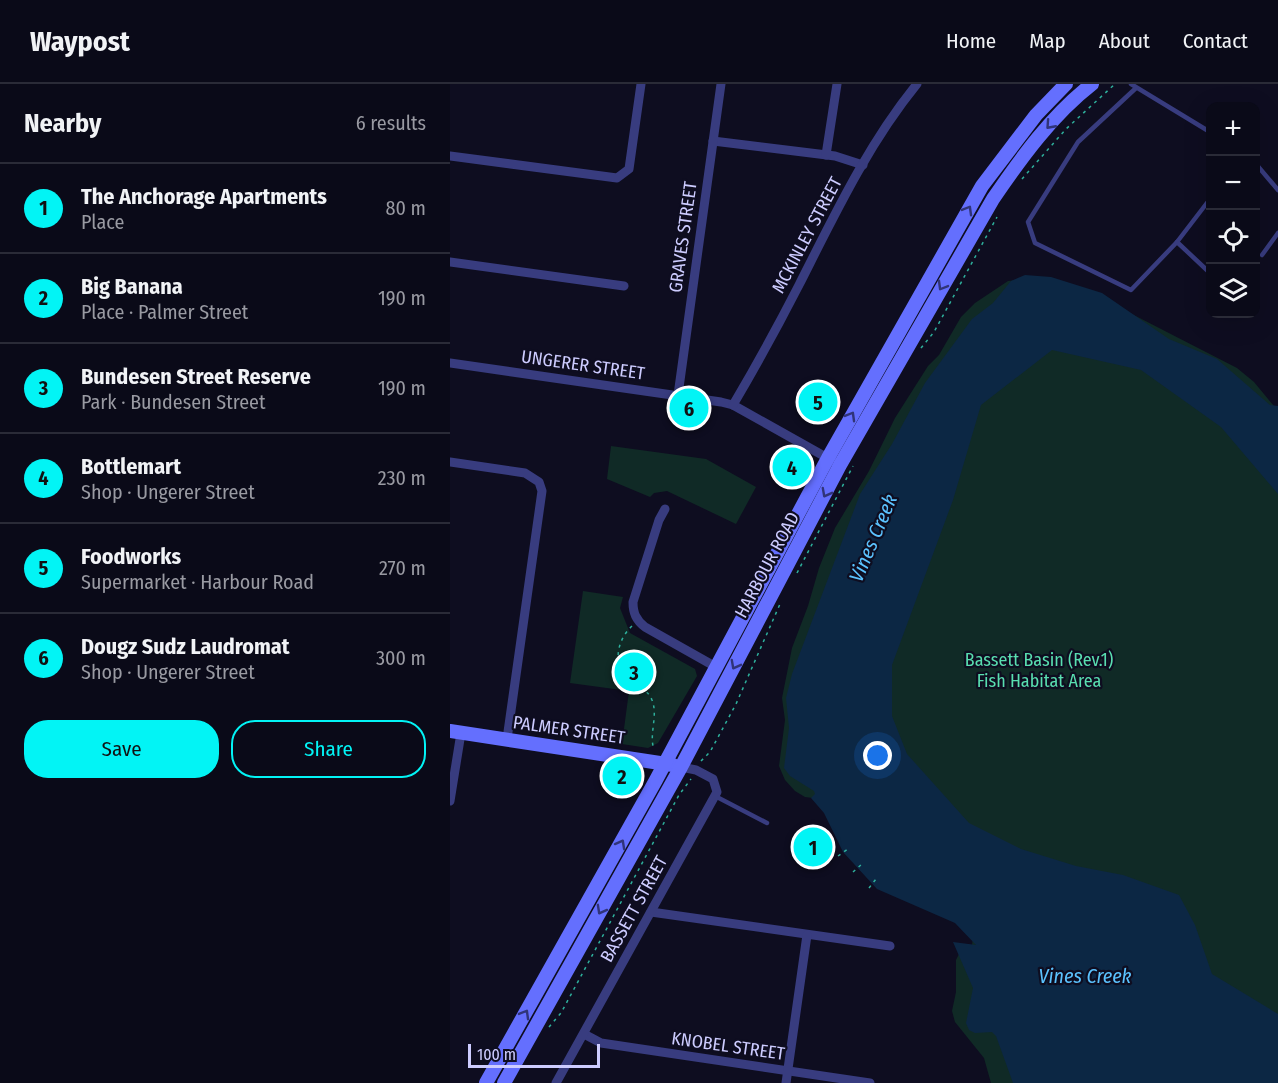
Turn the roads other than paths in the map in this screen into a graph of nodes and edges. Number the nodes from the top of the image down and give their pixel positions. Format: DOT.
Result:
graph roads {
  1 [pos="641,84"];
  2 [pos="721,84"];
  3 [pos="837,84"];
  4 [pos="917,84"];
  5 [pos="1066,84"];
  6 [pos="1092,84"];
  7 [pos="1133,86"];
  8 [pos="1206,130"];
  9 [pos="713,141"];
  10 [pos="826,155"];
  11 [pos="450,156"];
  12 [pos="863,165"];
  13 [pos="1260,169"];
  14 [pos="1278,190"];
  15 [pos="1206,204"];
  16 [pos="1278,233"];
  17 [pos="1177,242"];
  18 [pos="1262,255"];
  19 [pos="450,262"];
  20 [pos="1206,269"];
  21 [pos="624,286"];
  22 [pos="450,363"];
  23 [pos="678,394"];
  24 [pos="733,405"];
  25 [pos="834,461"];
  26 [pos="450,462"];
  27 [pos="665,509"];
  28 [pos="716,667"];
  29 [pos="455,732"];
  30 [pos="507,739"];
  31 [pos="665,764"];
  32 [pos="681,767"];
  33 [pos="715,796"];
  34 [pos="450,801"];
  35 [pos="767,823"];
  36 [pos="651,912"];
  37 [pos="807,935"];
  38 [pos="890,946"];
  39 [pos="584,1034"];
  40 [pos="788,1071"];
  41 [pos="486,1083"];
  42 [pos="504,1083"];
  43 [pos="556,1083"];
  44 [pos="786,1083"];
  45 [pos="870,1083"];
  1 -- 11 [label="street"];
  2 -- 9 [label="street, GRAVES STREET"];
  3 -- 10 [label="street"];
  4 -- 12 [label="street, MCKINLEY STREET"];
  25 -- 5 [label="main road, HARBOUR ROAD, one-way"];
  6 -- 25 [label="main road, HARBOUR ROAD, one-way"];
  7 -- 8 [label="lane"];
  7 -- 17 [label="lane"];
  9 -- 10 [label="street"];
  9 -- 23 [label="street, GRAVES STREET"];
  10 -- 12 [label="street"];
  12 -- 24 [label="street, MCKINLEY STREET"];
  13 -- 14 [label="lane"];
  15 -- 17 [label="lane"];
  16 -- 18 [label="lane"];
  17 -- 20 [label="lane"];
  19 -- 21 [label="street"];
  22 -- 23 [label="street, UNGERER STREET"];
  23 -- 24 [label="street, UNGERER STREET"];
  24 -- 25 [label="street, UNGERER STREET"];
  25 -- 28 [label="main road, HARBOUR ROAD"];
  25 -- 32 [label="main road, HARBOUR ROAD, one-way"];
  26 -- 30 [label="street"];
  27 -- 28 [label="street"];
  28 -- 31 [label="main road, HARBOUR ROAD"];
  29 -- 30 [label="main road, PALMER STREET"];
  29 -- 34 [label="street"];
  30 -- 31 [label="main road, PALMER STREET"];
  31 -- 32 [label="main road, PALMER STREET"];
  41 -- 31 [label="main road, HARBOUR ROAD, one-way"];
  32 -- 33 [label="street"];
  32 -- 42 [label="main road, HARBOUR ROAD, one-way"];
  33 -- 35 [label="lane"];
  33 -- 36 [label="street, BASSETT STREET"];
  36 -- 37 [label="street"];
  36 -- 39 [label="street, BASSETT STREET"];
  37 -- 38 [label="street"];
  37 -- 40 [label="street"];
  39 -- 40 [label="street, KNOBEL STREET"];
  39 -- 43 [label="street, BASSETT STREET"];
  40 -- 44 [label="street"];
  40 -- 45 [label="street, KNOBEL STREET"];
}
